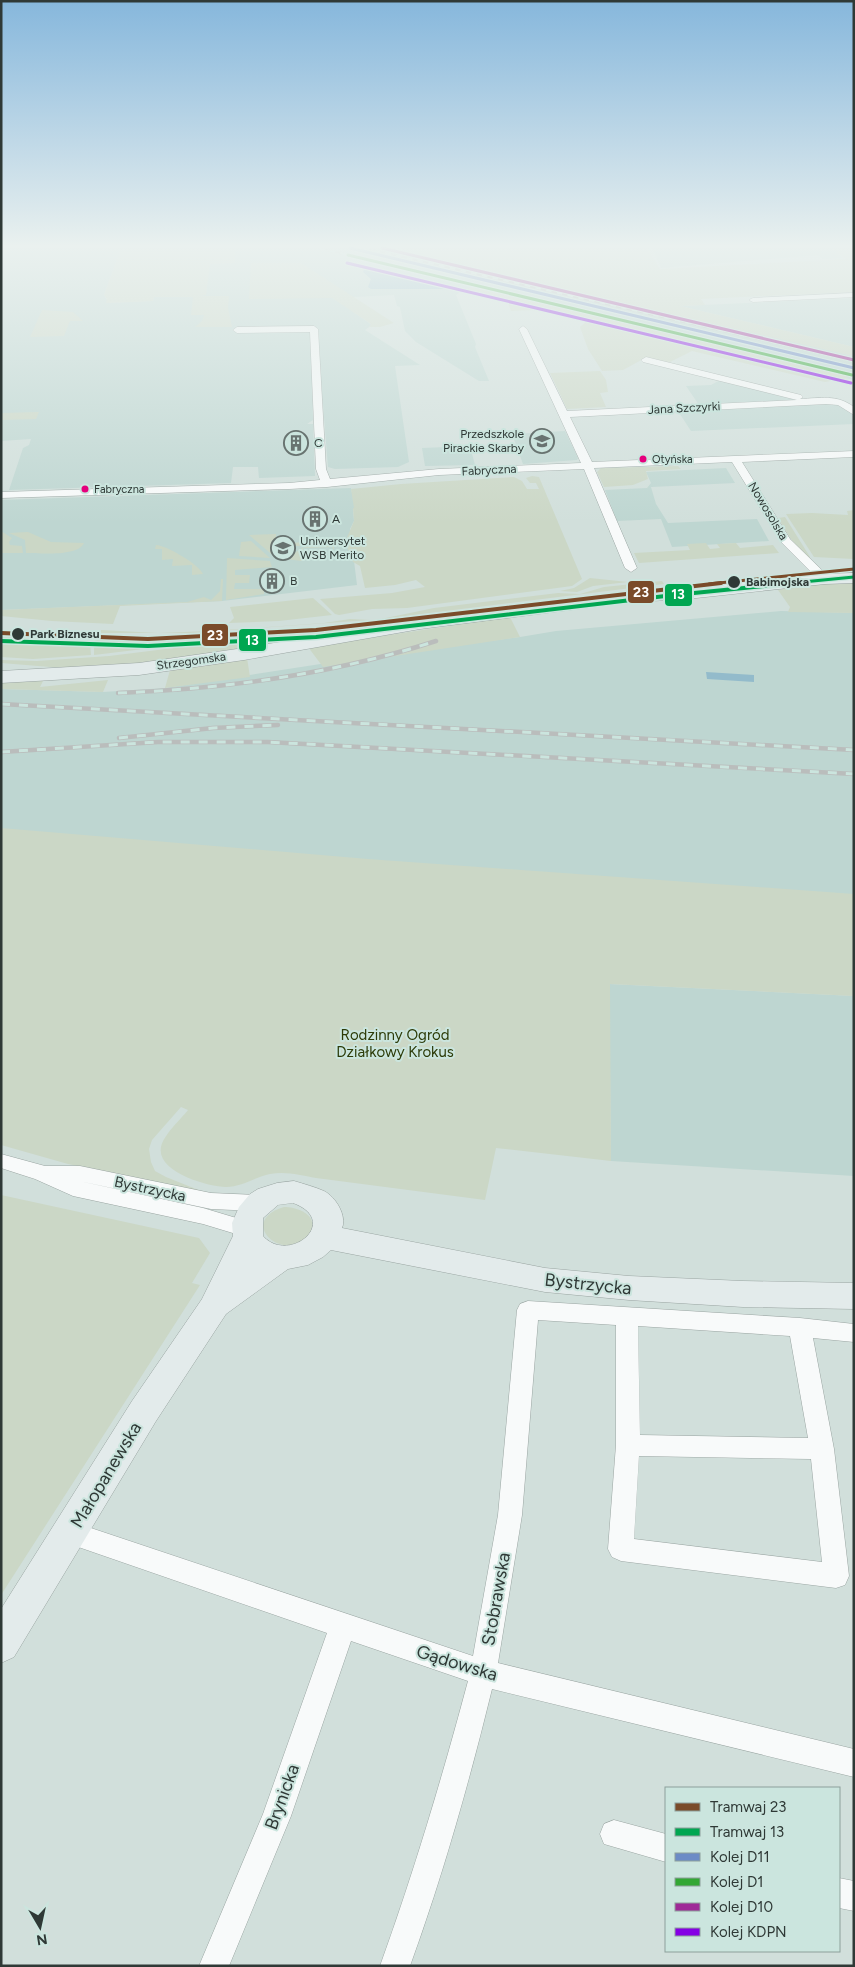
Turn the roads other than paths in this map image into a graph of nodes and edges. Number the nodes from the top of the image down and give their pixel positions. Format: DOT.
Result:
graph roads {
  1 [pos="314,340"];
  2 [pos="528,340"];
  3 [pos="646,360"];
  4 [pos="805,402"];
  5 [pos="854,412"];
  6 [pos="563,414"];
  7 [pos="854,454"];
  8 [pos="736,460"];
  9 [pos="587,465"];
  10 [pos="327,484"];
  11 [pos="1,495"];
  12 [pos="630,568"];
  13 [pos="854,573"];
  14 [pos="854,578"];
  15 [pos="826,579"];
  16 [pos="1,670"];
  17 [pos="44,676"];
  18 [pos="1,677"];
  19 [pos="1,1161"];
  20 [pos="42,1173"];
  21 [pos="258,1203"];
  22 [pos="246,1233"];
  23 [pos="326,1237"];
  24 [pos="282,1258"];
  25 [pos="854,1296"];
  26 [pos="214,1307"];
  27 [pos="626,1317"];
  28 [pos="800,1327"];
  29 [pos="854,1333"];
  30 [pos="628,1445"];
  31 [pos="822,1449"];
  32 [pos="70,1533"];
  33 [pos="343,1626"];
  34 [pos="1,1644"];
  35 [pos="483,1673"];
  36 [pos="854,1763"];
  37 [pos="614,1834"];
  38 [pos="665,1848"];
  39 [pos="840,1893"];
  40 [pos="854,1896"];
  41 [pos="214,1966"];
  42 [pos="395,1966"];
  1 -- 10 [label="street"];
  2 -- 6 [label="street"];
  3 -- 4 [label="street"];
  4 -- 5 [label="street, Jana Szczyrki"];
  4 -- 6 [label="street, Jana Szczyrki"];
  6 -- 9 [label="street"];
  7 -- 8 [label="street"];
  8 -- 9 [label="street"];
  8 -- 15 [label="street, Nowosolska"];
  9 -- 10 [label="street, Fabryczna"];
  9 -- 12 [label="street"];
  10 -- 11 [label="street, Fabryczna"];
  13 -- 15 [label="main road, Strzegomska"];
  14 -- 15 [label="main road, Strzegomska"];
  15 -- 17 [label="main road, Strzegomska"];
  16 -- 17 [label="main road"];
  17 -- 18 [label="main road, Strzegomska"];
  19 -- 20 [label="street, Bystrzycka"];
  20 -- 21 [label="street, Bystrzycka"];
  20 -- 22 [label="street, Bystrzycka"];
  21 -- 22 [label="main road"];
  21 -- 23 [label="main road"];
  22 -- 24 [label="main road"];
  22 -- 26 [label="main road, Małopanewska"];
  23 -- 24 [label="main road"];
  23 -- 25 [label="main road, Bystrzycka"];
  24 -- 26 [label="main road, Małopanewska"];
  26 -- 32 [label="main road, Małopanewska"];
  27 -- 28 [label="street"];
  27 -- 30 [label="street"];
  27 -- 35 [label="street, Stobrawska"];
  28 -- 29 [label="street"];
  28 -- 31 [label="street"];
  30 -- 31 [label="street"];
  30 -- 31 [label="street"];
  32 -- 33 [label="street, Gądowska"];
  32 -- 34 [label="main road, Małopanewska"];
  33 -- 35 [label="street, Gądowska"];
  33 -- 41 [label="street, Brynicka"];
  35 -- 36 [label="street, Gądowska"];
  35 -- 42 [label="street, Stobrawska"];
  37 -- 38 [label="street"];
  39 -- 40 [label="street"];
}
